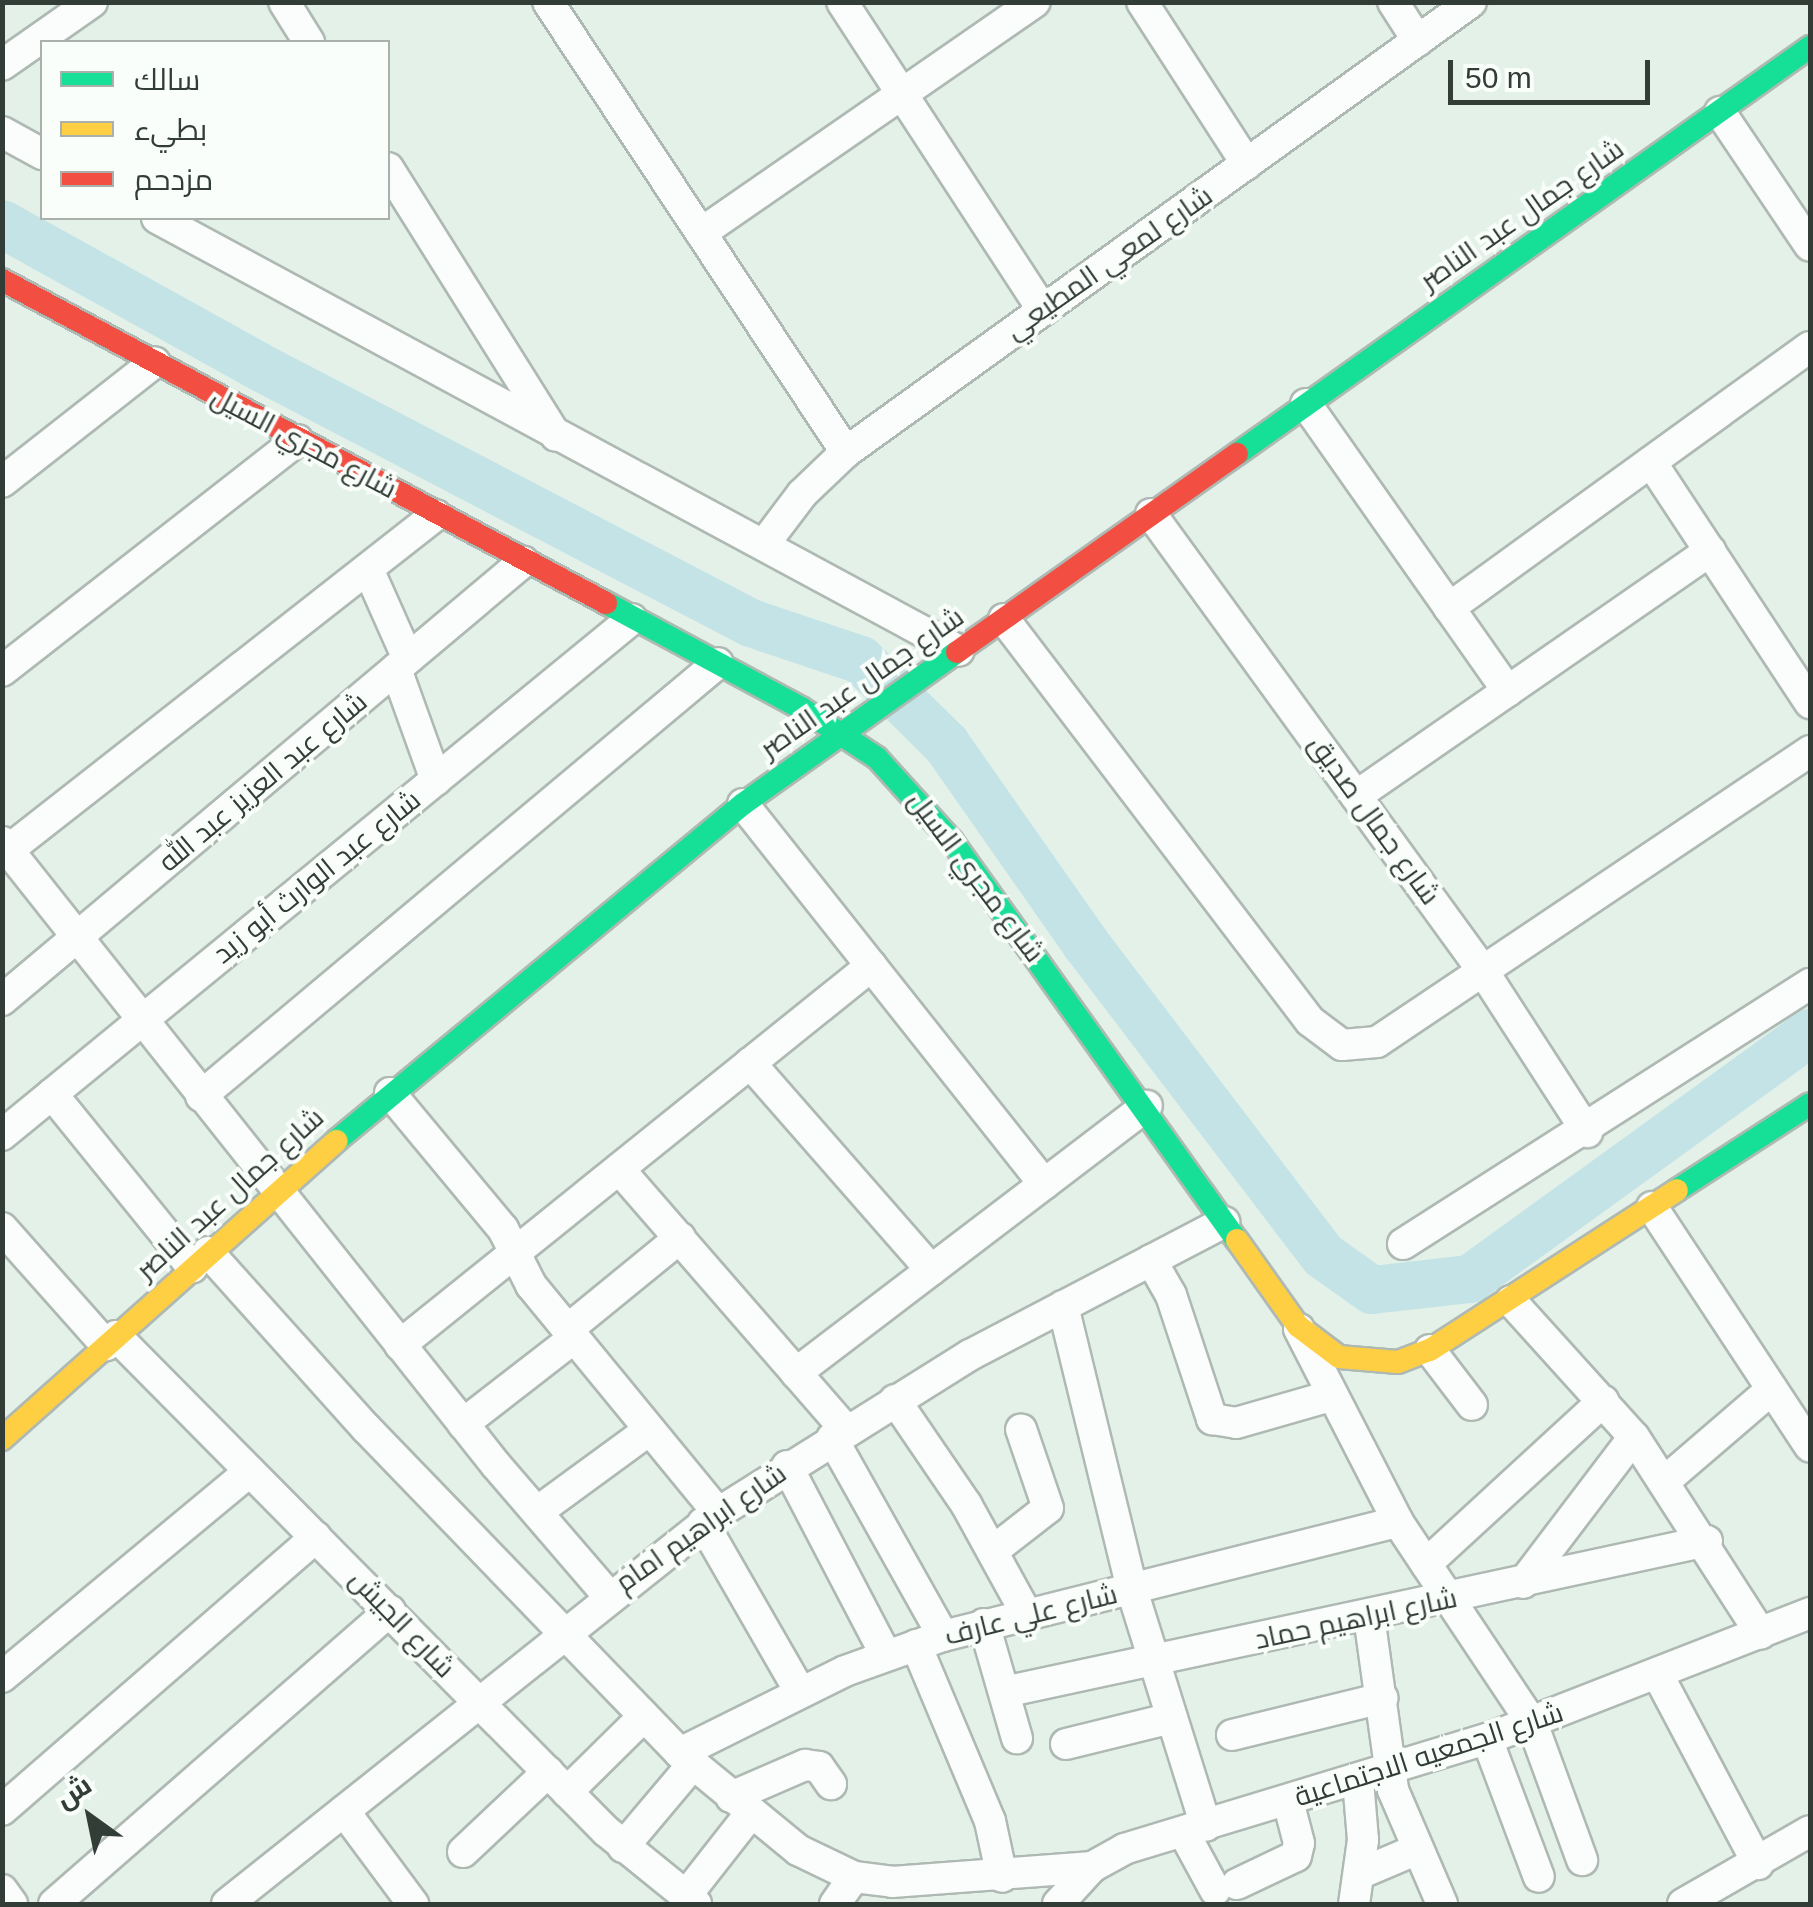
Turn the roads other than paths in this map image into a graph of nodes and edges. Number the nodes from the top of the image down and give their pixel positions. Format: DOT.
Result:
graph roads {
  1 [pos="92,2"];
  2 [pos="284,2"];
  3 [pos="842,2"];
  4 [pos="1035,2"];
  5 [pos="1142,2"];
  6 [pos="1394,2"];
  7 [pos="1471,2"];
  8 [pos="550,3"];
  9 [pos="308,40"];
  10 [pos="1418,41"];
  11 [pos="1810,47"];
  12 [pos="2,65"];
  13 [pos="903,96"];
  14 [pos="1720,112"];
  15 [pos="2,132"];
  16 [pos="40,153"];
  17 [pos="1247,164"];
  18 [pos="390,171"];
  19 [pos="161,220"];
  20 [pos="701,233"];
  21 [pos="1810,246"];
  22 [pos="2,280"];
  23 [pos="1043,310"];
  24 [pos="1810,346"];
  25 [pos="154,362"];
  26 [pos="1306,404"];
  27 [pos="557,439"];
  28 [pos="298,440"];
  29 [pos="846,452"];
  30 [pos="1651,462"];
  31 [pos="2,482"];
  32 [pos="436,514"];
  33 [pos="1151,514"];
  34 [pos="765,544"];
  35 [pos="1710,551"];
  36 [pos="523,562"];
  37 [pos="368,569"];
  38 [pos="1450,608"];
  39 [pos="632,619"];
  40 [pos="1004,619"];
  41 [pos="949,658"];
  42 [pos="718,663"];
  43 [pos="402,664"];
  44 [pos="2,671"];
  45 [pos="1508,690"];
  46 [pos="1810,703"];
  47 [pos="844,732"];
  48 [pos="1810,752"];
  49 [pos="436,780"];
  50 [pos="1356,796"];
  51 [pos="743,804"];
  52 [pos="5,850"];
  53 [pos="78,939"];
  54 [pos="871,966"];
  55 [pos="1483,970"];
  56 [pos="1810,984"];
  57 [pos="2,1000"];
  58 [pos="142,1020"];
  59 [pos="750,1063"];
  60 [pos="390,1093"];
  61 [pos="52,1094"];
  62 [pos="201,1096"];
  63 [pos="1810,1104"];
  64 [pos="1147,1106"];
  65 [pos="1586,1132"];
  66 [pos="2,1135"];
  67 [pos="619,1169"];
  68 [pos="1044,1184"];
  69 [pos="276,1192"];
  70 [pos="1652,1207"];
  71 [pos="1224,1222"];
  72 [pos="2,1228"];
  73 [pos="680,1238"];
  74 [pos="1404,1244"];
  75 [pos="514,1253"];
  76 [pos="13,1259"];
  77 [pos="200,1259"];
  78 [pos="1151,1260"];
  79 [pos="931,1270"];
  80 [pos="1511,1301"];
  81 [pos="1063,1306"];
  82 [pos="1298,1326"];
  83 [pos="570,1334"];
  84 [pos="111,1341"];
  85 [pos="400,1345"];
  86 [pos="1430,1350"];
  87 [pos="796,1373"];
  88 [pos="1772,1388"];
  89 [pos="1330,1396"];
  90 [pos="895,1400"];
  91 [pos="1603,1401"];
  92 [pos="1472,1405"];
  93 [pos="464,1424"];
  94 [pos="1022,1429"];
  95 [pos="649,1430"];
  96 [pos="839,1434"];
  97 [pos="1634,1437"];
  98 [pos="2,1439"];
  99 [pos="1810,1447"];
  100 [pos="787,1466"];
  101 [pos="250,1471"];
  102 [pos="1665,1482"];
  103 [pos="537,1512"];
  104 [pos="710,1518"];
  105 [pos="1398,1522"];
  106 [pos="316,1537"];
  107 [pos="1706,1541"];
  108 [pos="994,1550"];
  109 [pos="1426,1564"];
  110 [pos="1523,1583"];
  111 [pos="1132,1590"];
  112 [pos="608,1594"];
  113 [pos="1450,1600"];
  114 [pos="390,1611"];
  115 [pos="1810,1613"];
  116 [pos="1027,1615"];
  117 [pos="1368,1616"];
  118 [pos="984,1624"];
  119 [pos="562,1632"];
  120 [pos="1761,1634"];
  121 [pos="929,1640"];
  122 [pos="886,1655"];
  123 [pos="1154,1661"];
  124 [pos="1658,1676"];
  125 [pos="2,1678"];
  126 [pos="800,1692"];
  127 [pos="1004,1692"];
  128 [pos="1383,1698"];
  129 [pos="478,1702"];
  130 [pos="644,1716"];
  131 [pos="1172,1718"];
  132 [pos="1532,1723"];
  133 [pos="1232,1735"];
  134 [pos="1017,1738"];
  135 [pos="1487,1740"];
  136 [pos="1066,1744"];
  137 [pos="686,1759"];
  138 [pos="1390,1772"];
  139 [pos="1358,1781"];
  140 [pos="558,1782"];
  141 [pos="831,1784"];
  142 [pos="1288,1801"];
  143 [pos="741,1806"];
  144 [pos="2,1810"];
  145 [pos="344,1811"];
  146 [pos="1195,1829"];
  147 [pos="1810,1831"];
  148 [pos="623,1846"];
  149 [pos="1418,1849"];
  150 [pos="462,1852"];
  151 [pos="1582,1860"];
  152 [pos="1758,1864"];
  153 [pos="1092,1866"];
  154 [pos="854,1877"];
  155 [pos="1002,1877"];
  156 [pos="1539,1877"];
  157 [pos="2,1890"];
  158 [pos="1731,1894"];
  159 [pos="1353,1895"];
  160 [pos="246,1898"];
  161 [pos="690,1901"];
  162 [pos="1067,1901"];
  163 [pos="1437,1903"];
  164 [pos="12,1904"];
  165 [pos="54,1904"];
  166 [pos="414,1904"];
  167 [pos="834,1904"];
  168 [pos="1683,1904"];
  1 -- 12 [label="street"];
  2 -- 9 [label="street"];
  3 -- 13 [label="street"];
  4 -- 13 [label="street"];
  5 -- 17 [label="street"];
  6 -- 10 [label="street"];
  7 -- 10 [label="street, شارع لمعي المطيعي"];
  8 -- 20 [label="street"];
  10 -- 17 [label="street, شارع لمعي المطيعي"];
  11 -- 14 [label="street, شارع جمال عبد الناصر"];
  13 -- 20 [label="street"];
  13 -- 23 [label="street"];
  14 -- 21 [label="street"];
  14 -- 26 [label="street, شارع جمال عبد الناصر"];
  15 -- 16 [label="street"];
  17 -- 23 [label="street, شارع لمعي المطيعي"];
  18 -- 27 [label="street"];
  19 -- 27 [label="street"];
  20 -- 29 [label="street"];
  22 -- 25 [label="street, شارع مجري السيل"];
  23 -- 29 [label="street, شارع لمعي المطيعي"];
  24 -- 30 [label="street"];
  25 -- 28 [label="street, شارع مجري السيل"];
  25 -- 31 [label="street"];
  26 -- 33 [label="street, شارع جمال عبد الناصر"];
  26 -- 38 [label="street"];
  27 -- 34 [label="street"];
  28 -- 32 [label="street, شارع مجري السيل"];
  28 -- 44 [label="street"];
  29 -- 34 [label="street, شارع لمعي المطيعي"];
  30 -- 35 [label="street"];
  30 -- 38 [label="street"];
  32 -- 36 [label="street, شارع مجري السيل"];
  32 -- 37 [label="street"];
  33 -- 40 [label="street, شارع جمال عبد الناصر"];
  33 -- 50 [label="street, شارع جمال صديق"];
  34 -- 41 [label="street"];
  35 -- 45 [label="street"];
  35 -- 46 [label="street"];
  36 -- 39 [label="street, شارع مجري السيل"];
  36 -- 43 [label="street, شارع عبد العزيز عبد الله"];
  37 -- 43 [label="street"];
  37 -- 52 [label="street"];
  38 -- 45 [label="street"];
  39 -- 42 [label="street, شارع مجري السيل"];
  39 -- 49 [label="street, شارع عبد الوارث أبو زيد"];
  40 -- 41 [label="street, شارع جمال عبد الناصر"];
  40 -- 55 [label="street"];
  41 -- 47 [label="street, شارع جمال عبد الناصر"];
  42 -- 47 [label="street, شارع مجري السيل"];
  42 -- 62 [label="street"];
  43 -- 49 [label="street"];
  43 -- 53 [label="street, شارع عبد العزيز عبد الله"];
  45 -- 50 [label="street"];
  47 -- 51 [label="street, شارع جمال عبد الناصر"];
  47 -- 64 [label="street, شارع مجري السيل"];
  48 -- 55 [label="street"];
  49 -- 58 [label="street, شارع عبد الوارث أبو زيد"];
  50 -- 55 [label="street, شارع جمال صديق"];
  51 -- 54 [label="street"];
  51 -- 60 [label="street, شارع جمال عبد الناصر"];
  52 -- 53 [label="street"];
  53 -- 57 [label="street, شارع عبد العزيز عبد الله"];
  53 -- 58 [label="street"];
  54 -- 59 [label="street"];
  54 -- 68 [label="street"];
  55 -- 65 [label="street, شارع جمال صديق"];
  56 -- 65 [label="street"];
  58 -- 61 [label="street, شارع عبد الوارث أبو زيد"];
  58 -- 62 [label="street"];
  59 -- 67 [label="street"];
  59 -- 79 [label="street"];
  60 -- 69 [label="street, شارع جمال عبد الناصر"];
  60 -- 75 [label="street"];
  61 -- 66 [label="street, شارع عبد الوارث أبو زيد"];
  61 -- 77 [label="street"];
  62 -- 69 [label="street"];
  63 -- 70 [label="street, شارع مجري السيل"];
  64 -- 68 [label="street"];
  64 -- 71 [label="street, شارع مجري السيل"];
  65 -- 74 [label="street"];
  67 -- 73 [label="street"];
  67 -- 75 [label="street"];
  68 -- 79 [label="street"];
  69 -- 77 [label="street, شارع جمال عبد الناصر"];
  69 -- 85 [label="street"];
  70 -- 80 [label="street, شارع مجري السيل"];
  70 -- 88 [label="street"];
  71 -- 78 [label="street, شارع ابراهيم امام"];
  71 -- 82 [label="street, شارع مجري السيل"];
  72 -- 76 [label="street, شارع الجيش"];
  73 -- 83 [label="street"];
  73 -- 87 [label="street"];
  75 -- 83 [label="street"];
  75 -- 85 [label="street"];
  76 -- 84 [label="street, شارع الجيش"];
  77 -- 84 [label="street, شارع جمال عبد الناصر"];
  77 -- 119 [label="street"];
  78 -- 81 [label="street, شارع ابراهيم امام"];
  78 -- 89 [label="street"];
  79 -- 87 [label="street"];
  80 -- 86 [label="street, شارع مجري السيل"];
  80 -- 91 [label="street"];
  81 -- 90 [label="street, شارع ابراهيم امام"];
  81 -- 111 [label="street"];
  82 -- 86 [label="street, شارع مجري السيل"];
  82 -- 89 [label="street"];
  83 -- 93 [label="street"];
  83 -- 95 [label="street"];
  84 -- 98 [label="street, شارع جمال عبد الناصر"];
  84 -- 101 [label="street, شارع الجيش"];
  85 -- 93 [label="street"];
  86 -- 92 [label="street"];
  87 -- 96 [label="street"];
  88 -- 99 [label="street"];
  88 -- 102 [label="street"];
  89 -- 105 [label="street"];
  90 -- 96 [label="street, شارع ابراهيم امام"];
  90 -- 108 [label="street"];
  91 -- 97 [label="street"];
  91 -- 109 [label="street"];
  93 -- 103 [label="street"];
  94 -- 108 [label="street"];
  95 -- 103 [label="street"];
  95 -- 104 [label="street"];
  96 -- 100 [label="street, شارع ابراهيم امام"];
  96 -- 121 [label="street"];
  97 -- 102 [label="street"];
  97 -- 110 [label="street"];
  100 -- 104 [label="street, شارع ابراهيم امام"];
  100 -- 122 [label="street"];
  101 -- 106 [label="street, شارع الجيش"];
  101 -- 125 [label="street"];
  102 -- 107 [label="street"];
  103 -- 112 [label="street"];
  104 -- 112 [label="street, شارع ابراهيم امام"];
  104 -- 126 [label="street"];
  105 -- 109 [label="street"];
  105 -- 111 [label="street, شارع علي عارف"];
  106 -- 114 [label="street, شارع الجيش"];
  106 -- 144 [label="street"];
  107 -- 110 [label="street, شارع ابراهيم حماد"];
  107 -- 120 [label="street"];
  108 -- 116 [label="street"];
  109 -- 113 [label="street"];
  110 -- 113 [label="street, شارع ابراهيم حماد"];
  111 -- 116 [label="street, شارع علي عارف"];
  111 -- 123 [label="street"];
  112 -- 119 [label="street, شارع ابراهيم امام"];
  113 -- 117 [label="street, شارع ابراهيم حماد"];
  113 -- 132 [label="street"];
  114 -- 129 [label="street, شارع الجيش"];
  114 -- 165 [label="street"];
  115 -- 120 [label="street, شارع الجمعيه الاجتماعية"];
  116 -- 118 [label="street, شارع علي عارف"];
  117 -- 123 [label="street, شارع ابراهيم حماد"];
  117 -- 128 [label="street"];
  118 -- 121 [label="street, شارع علي عارف"];
  118 -- 127 [label="street"];
  119 -- 129 [label="street, شارع ابراهيم امام"];
  119 -- 130 [label="street"];
  120 -- 124 [label="street, شارع الجمعيه الاجتماعية"];
  121 -- 122 [label="street, شارع علي عارف"];
  121 -- 155 [label="street"];
  122 -- 126 [label="street, شارع علي عارف"];
  123 -- 127 [label="street, شارع ابراهيم حماد"];
  123 -- 131 [label="street"];
  124 -- 132 [label="street, شارع الجمعيه الاجتماعية"];
  124 -- 152 [label="street"];
  126 -- 137 [label="street, شارع علي عارف"];
  127 -- 134 [label="street"];
  128 -- 133 [label="street"];
  128 -- 138 [label="street"];
  129 -- 140 [label="street, شارع الجيش"];
  129 -- 145 [label="street, شارع ابراهيم امام"];
  130 -- 137 [label="street"];
  130 -- 140 [label="street"];
  131 -- 136 [label="street"];
  131 -- 146 [label="street"];
  132 -- 135 [label="street, شارع الجمعيه الاجتماعية"];
  132 -- 151 [label="street"];
  135 -- 138 [label="street, شارع الجمعيه الاجتماعية"];
  135 -- 156 [label="street"];
  137 -- 143 [label="street"];
  137 -- 148 [label="street, شارع علي عارف"];
  138 -- 139 [label="street, شارع الجمعيه الاجتماعية"];
  138 -- 149 [label="street"];
  139 -- 142 [label="street, شارع الجمعيه الاجتماعية"];
  139 -- 159 [label="street"];
  140 -- 148 [label="street, شارع الجيش"];
  140 -- 150 [label="street"];
  141 -- 143 [label="street"];
  142 -- 146 [label="street, شارع الجمعيه الاجتماعية"];
  142 -- 146 [label="street"];
  143 -- 154 [label="street"];
  143 -- 161 [label="street"];
  145 -- 160 [label="street, شارع ابراهيم امام"];
  145 -- 166 [label="street"];
  146 -- 153 [label="street, شارع الجمعيه الاجتماعية"];
  147 -- 152 [label="street"];
  148 -- 161 [label="street, شارع الجيش"];
  149 -- 159 [label="street"];
  149 -- 163 [label="street"];
  152 -- 158 [label="street"];
  153 -- 155 [label="street"];
  153 -- 162 [label="street, شارع الجمعيه الاجتماعية"];
  154 -- 155 [label="street"];
  154 -- 167 [label="street"];
  157 -- 164 [label="street"];
  158 -- 168 [label="street"];
}
